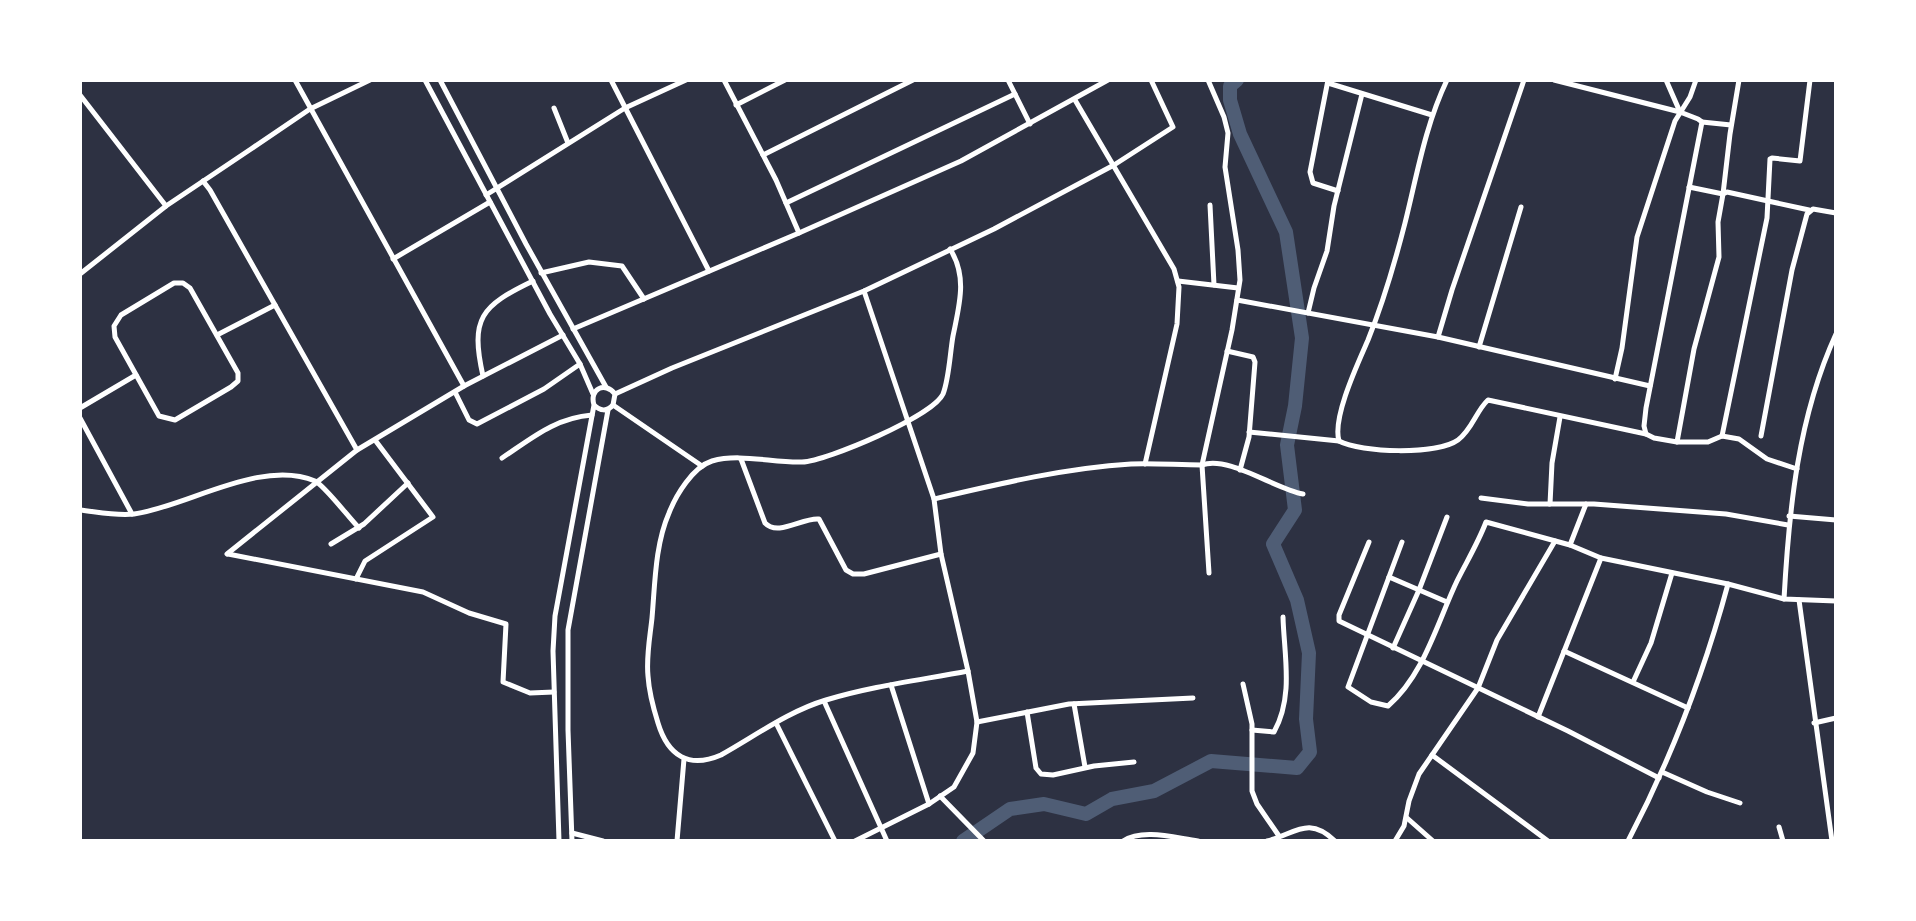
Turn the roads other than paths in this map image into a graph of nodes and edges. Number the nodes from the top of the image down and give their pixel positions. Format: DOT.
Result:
graph roads {
  1 [pos="295,80"];
  2 [pos="370,80"];
  3 [pos="425,80"];
  4 [pos="440,80"];
  5 [pos="611,80"];
  6 [pos="686,80"];
  7 [pos="724,80"];
  8 [pos="785,80"];
  9 [pos="913,80"];
  10 [pos="1008,80"];
  11 [pos="1108,80"];
  12 [pos="1152,80"];
  13 [pos="1208,80"];
  14 [pos="1447,80"];
  15 [pos="1524,80"];
  16 [pos="1554,80"];
  17 [pos="1666,80"];
  18 [pos="1696,80"];
  19 [pos="1739,80"];
  20 [pos="1810,80"];
  21 [pos="1328,82"];
  22 [pos="1015,94"];
  23 [pos="1362,94"];
  24 [pos="80,95"];
  25 [pos="1075,100"];
  26 [pos="736,105"];
  27 [pos="554,108"];
  28 [pos="625,108"];
  29 [pos="310,109"];
  30 [pos="1680,112"];
  31 [pos="1432,115"];
  32 [pos="1702,122"];
  33 [pos="1030,124"];
  34 [pos="1731,125"];
  35 [pos="568,143"];
  36 [pos="763,155"];
  37 [pos="1114,165"];
  38 [pos="203,181"];
  39 [pos="1689,187"];
  40 [pos="498,188"];
  41 [pos="1338,191"];
  42 [pos="1723,194"];
  43 [pos="486,195"];
  44 [pos="490,202"];
  45 [pos="1767,202"];
  46 [pos="786,203"];
  47 [pos="1210,205"];
  48 [pos="166,206"];
  49 [pos="1521,207"];
  50 [pos="1809,210"];
  51 [pos="1836,213"];
  52 [pos="799,233"];
  53 [pos="950,249"];
  54 [pos="393,259"];
  55 [pos="709,271"];
  56 [pos="541,273"];
  57 [pos="80,274"];
  58 [pos="533,281"];
  59 [pos="1178,281"];
  60 [pos="1214,285"];
  61 [pos="1238,288"];
  62 [pos="864,290"];
  63 [pos="644,299"];
  64 [pos="1237,300"];
  65 [pos="275,305"];
  66 [pos="1306,312"];
  67 [pos="1374,326"];
  68 [pos="573,329"];
  69 [pos="1836,334"];
  70 [pos="217,335"];
  71 [pos="563,335"];
  72 [pos="1438,337"];
  73 [pos="1479,347"];
  74 [pos="1227,351"];
  75 [pos="580,364"];
  76 [pos="136,375"];
  77 [pos="483,376"];
  78 [pos="1615,379"];
  79 [pos="464,386"];
  80 [pos="1650,386"];
  81 [pos="606,387"];
  82 [pos="455,392"];
  83 [pos="593,394"];
  84 [pos="615,394"];
  85 [pos="594,405"];
  86 [pos="613,405"];
  87 [pos="80,408"];
  88 [pos="607,410"];
  89 [pos="592,415"];
  90 [pos="1560,417"];
  91 [pos="80,418"];
  92 [pos="909,421"];
  93 [pos="1249,432"];
  94 [pos="1646,434"];
  95 [pos="1722,436"];
  96 [pos="1761,436"];
  97 [pos="375,440"];
  98 [pos="1339,441"];
  99 [pos="1677,443"];
  100 [pos="357,450"];
  101 [pos="502,457"];
  102 [pos="741,459"];
  103 [pos="1145,464"];
  104 [pos="1202,465"];
  105 [pos="702,466"];
  106 [pos="1797,469"];
  107 [pos="1240,470"];
  108 [pos="317,482"];
  109 [pos="408,483"];
  110 [pos="1303,494"];
  111 [pos="1481,498"];
  112 [pos="933,499"];
  113 [pos="1550,504"];
  114 [pos="1586,504"];
  115 [pos="80,510"];
  116 [pos="132,514"];
  117 [pos="1789,516"];
  118 [pos="1447,517"];
  119 [pos="1836,520"];
  120 [pos="1788,525"];
  121 [pos="359,528"];
  122 [pos="1555,541"];
  123 [pos="1369,542"];
  124 [pos="1402,542"];
  125 [pos="331,544"];
  126 [pos="1570,545"];
  127 [pos="941,554"];
  128 [pos="1601,558"];
  129 [pos="1209,573"];
  130 [pos="1672,573"];
  131 [pos="1389,577"];
  132 [pos="356,579"];
  133 [pos="1728,584"];
  134 [pos="1419,590"];
  135 [pos="1784,599"];
  136 [pos="1798,600"];
  137 [pos="1836,601"];
  138 [pos="1447,602"];
  139 [pos="1283,617"];
  140 [pos="1367,635"];
  141 [pos="1393,648"];
  142 [pos="1564,651"];
  143 [pos="1421,661"];
  144 [pos="968,671"];
  145 [pos="1633,682"];
  146 [pos="1243,684"];
  147 [pos="891,685"];
  148 [pos="1478,688"];
  149 [pos="554,692"];
  150 [pos="1193,698"];
  151 [pos="824,701"];
  152 [pos="1074,704"];
  153 [pos="1688,708"];
  154 [pos="1027,712"];
  155 [pos="1538,717"];
  156 [pos="1836,718"];
  157 [pos="976,722"];
  158 [pos="776,723"];
  159 [pos="1814,723"];
  160 [pos="1252,730"];
  161 [pos="1432,755"];
  162 [pos="684,759"];
  163 [pos="1134,762"];
  164 [pos="1085,767"];
  165 [pos="1660,775"];
  166 [pos="940,796"];
  167 [pos="1740,803"];
  168 [pos="929,804"];
  169 [pos="1406,818"];
  170 [pos="1779,827"];
  171 [pos="881,828"];
  172 [pos="572,833"];
  173 [pos="1279,836"];
  174 [pos="1148,838"];
  175 [pos="558,841"];
  176 [pos="572,841"];
  177 [pos="603,841"];
  178 [pos="677,841"];
  179 [pos="835,841"];
  180 [pos="855,841"];
  181 [pos="887,841"];
  182 [pos="984,841"];
  183 [pos="1123,841"];
  184 [pos="1198,841"];
  185 [pos="1266,841"];
  186 [pos="1335,841"];
  187 [pos="1395,841"];
  188 [pos="1433,841"];
  189 [pos="1548,841"];
  190 [pos="1628,841"];
  191 [pos="1783,841"];
  192 [pos="1832,841"];
  1 -- 29 [label="street"];
  2 -- 29 [label="street"];
  3 -- 43 [label="street"];
  4 -- 40 [label="street"];
  5 -- 28 [label="street"];
  6 -- 28 [label="street"];
  7 -- 26 [label="street"];
  8 -- 26 [label="street"];
  9 -- 36 [label="street"];
  10 -- 22 [label="street"];
  11 -- 25 [label="street"];
  12 -- 37 [label="street"];
  13 -- 61 [label="street"];
  14 -- 31 [label="street"];
  15 -- 72 [label="street"];
  16 -- 30 [label="street"];
  17 -- 30 [label="street"];
  18 -- 30 [label="street"];
  19 -- 34 [label="street"];
  20 -- 45 [label="street"];
  21 -- 23 [label="street"];
  21 -- 41 [label="street"];
  22 -- 33 [label="street"];
  22 -- 46 [label="street"];
  23 -- 31 [label="street"];
  23 -- 41 [label="street"];
  24 -- 48 [label="street"];
  25 -- 33 [label="street"];
  25 -- 37 [label="street"];
  26 -- 36 [label="street"];
  27 -- 35 [label="street"];
  28 -- 35 [label="street"];
  28 -- 55 [label="street"];
  29 -- 38 [label="street"];
  29 -- 54 [label="street"];
  30 -- 32 [label="street"];
  30 -- 78 [label="street"];
  31 -- 67 [label="street"];
  32 -- 34 [label="street"];
  32 -- 39 [label="street"];
  33 -- 52 [label="street"];
  34 -- 42 [label="street"];
  35 -- 40 [label="street"];
  36 -- 46 [label="street"];
  37 -- 53 [label="street"];
  37 -- 59 [label="street"];
  38 -- 48 [label="street"];
  38 -- 65 [label="street"];
  39 -- 42 [label="street"];
  39 -- 80 [label="street"];
  40 -- 43 [label="street"];
  40 -- 56 [label="street"];
  41 -- 66 [label="street"];
  42 -- 45 [label="street"];
  42 -- 99 [label="street"];
  43 -- 44 [label="street"];
  44 -- 54 [label="street"];
  44 -- 58 [label="street"];
  45 -- 50 [label="street"];
  45 -- 95 [label="street"];
  46 -- 52 [label="street"];
  47 -- 60 [label="street"];
  48 -- 57 [label="street"];
  49 -- 73 [label="street"];
  50 -- 51 [label="street"];
  50 -- 96 [label="street"];
  52 -- 55 [label="street"];
  53 -- 62 [label="street"];
  53 -- 92 [label="street"];
  54 -- 79 [label="street"];
  55 -- 63 [label="street"];
  56 -- 63 [label="street"];
  56 -- 68 [label="street"];
  58 -- 71 [label="street"];
  58 -- 77 [label="street"];
  59 -- 60 [label="street"];
  59 -- 103 [label="street"];
  60 -- 61 [label="street"];
  61 -- 64 [label="street"];
  62 -- 84 [label="street"];
  62 -- 92 [label="street"];
  63 -- 68 [label="street"];
  64 -- 66 [label="street"];
  64 -- 74 [label="street"];
  65 -- 70 [label="street"];
  65 -- 100 [label="street"];
  66 -- 67 [label="street"];
  67 -- 72 [label="street"];
  67 -- 98 [label="street"];
  68 -- 81 [label="street"];
  69 -- 106 [label="street"];
  70 -- 76 [label="street"];
  70 -- 76 [label="street"];
  71 -- 75 [label="street"];
  71 -- 77 [label="street"];
  72 -- 73 [label="street"];
  73 -- 78 [label="street"];
  74 -- 93 [label="street"];
  74 -- 104 [label="street"];
  75 -- 82 [label="street"];
  75 -- 83 [label="street"];
  76 -- 87 [label="street"];
  77 -- 79 [label="street"];
  78 -- 80 [label="street"];
  79 -- 82 [label="street"];
  80 -- 94 [label="street"];
  81 -- 83 [label="street"];
  81 -- 84 [label="street"];
  82 -- 97 [label="street"];
  83 -- 85 [label="street"];
  84 -- 86 [label="street"];
  85 -- 88 [label="street"];
  85 -- 89 [label="street"];
  86 -- 88 [label="street"];
  86 -- 105 [label="street"];
  88 -- 172 [label="street"];
  89 -- 101 [label="street"];
  89 -- 149 [label="street"];
  90 -- 94 [label="street"];
  90 -- 98 [label="street"];
  90 -- 113 [label="street"];
  91 -- 116 [label="street"];
  92 -- 102 [label="street"];
  92 -- 112 [label="street"];
  93 -- 98 [label="street"];
  93 -- 107 [label="street"];
  94 -- 99 [label="street"];
  95 -- 99 [label="street"];
  95 -- 106 [label="street"];
  97 -- 100 [label="street"];
  97 -- 109 [label="street"];
  100 -- 108 [label="street"];
  102 -- 105 [label="street"];
  102 -- 127 [label="street"];
  103 -- 104 [label="street"];
  103 -- 112 [label="street"];
  104 -- 107 [label="street"];
  104 -- 129 [label="street"];
  105 -- 162 [label="street"];
  106 -- 117 [label="street"];
  107 -- 110 [label="street"];
  108 -- 116 [label="street"];
  108 -- 121 [label="street"];
  108 -- 132 [label="street"];
  109 -- 121 [label="street"];
  109 -- 132 [label="street"];
  111 -- 113 [label="street"];
  112 -- 127 [label="street"];
  113 -- 114 [label="street"];
  114 -- 120 [label="street"];
  114 -- 126 [label="street"];
  115 -- 116 [label="street"];
  117 -- 119 [label="street"];
  117 -- 120 [label="street"];
  118 -- 134 [label="street"];
  120 -- 135 [label="street"];
  121 -- 125 [label="street"];
  122 -- 126 [label="street"];
  122 -- 138 [label="street"];
  122 -- 148 [label="street"];
  123 -- 140 [label="street"];
  124 -- 131 [label="street"];
  126 -- 128 [label="street"];
  127 -- 144 [label="street"];
  128 -- 130 [label="street"];
  128 -- 142 [label="street"];
  130 -- 133 [label="street"];
  130 -- 145 [label="street"];
  131 -- 134 [label="street"];
  131 -- 140 [label="street"];
  132 -- 149 [label="street"];
  133 -- 135 [label="street"];
  133 -- 153 [label="street"];
  134 -- 138 [label="street"];
  134 -- 141 [label="street"];
  135 -- 136 [label="street"];
  136 -- 137 [label="street"];
  136 -- 159 [label="street"];
  138 -- 143 [label="street"];
  139 -- 160 [label="street"];
  140 -- 141 [label="street"];
  140 -- 143 [label="street"];
  141 -- 143 [label="street"];
  142 -- 145 [label="street"];
  142 -- 155 [label="street"];
  143 -- 148 [label="street"];
  144 -- 147 [label="street"];
  144 -- 157 [label="street"];
  145 -- 153 [label="street"];
  146 -- 160 [label="street"];
  147 -- 151 [label="street"];
  147 -- 168 [label="street"];
  148 -- 155 [label="street"];
  148 -- 161 [label="street"];
  149 -- 175 [label="street"];
  150 -- 152 [label="street"];
  151 -- 158 [label="street"];
  151 -- 171 [label="street"];
  152 -- 154 [label="street"];
  152 -- 164 [label="street"];
  153 -- 165 [label="street"];
  154 -- 157 [label="street"];
  154 -- 164 [label="street"];
  155 -- 165 [label="street"];
  156 -- 159 [label="street"];
  157 -- 166 [label="street"];
  158 -- 162 [label="street"];
  158 -- 179 [label="street"];
  159 -- 192 [label="street"];
  160 -- 173 [label="street"];
  161 -- 169 [label="street"];
  161 -- 189 [label="street"];
  162 -- 178 [label="street"];
  163 -- 164 [label="street"];
  165 -- 167 [label="street"];
  165 -- 190 [label="street"];
  166 -- 168 [label="street"];
  166 -- 182 [label="street"];
  168 -- 171 [label="street"];
  169 -- 187 [label="street"];
  169 -- 188 [label="street"];
  170 -- 191 [label="street"];
  171 -- 180 [label="street"];
  171 -- 181 [label="street"];
  172 -- 176 [label="street"];
  172 -- 177 [label="street"];
  173 -- 185 [label="street"];
  173 -- 186 [label="street"];
  174 -- 183 [label="street"];
  174 -- 184 [label="street"];
}
